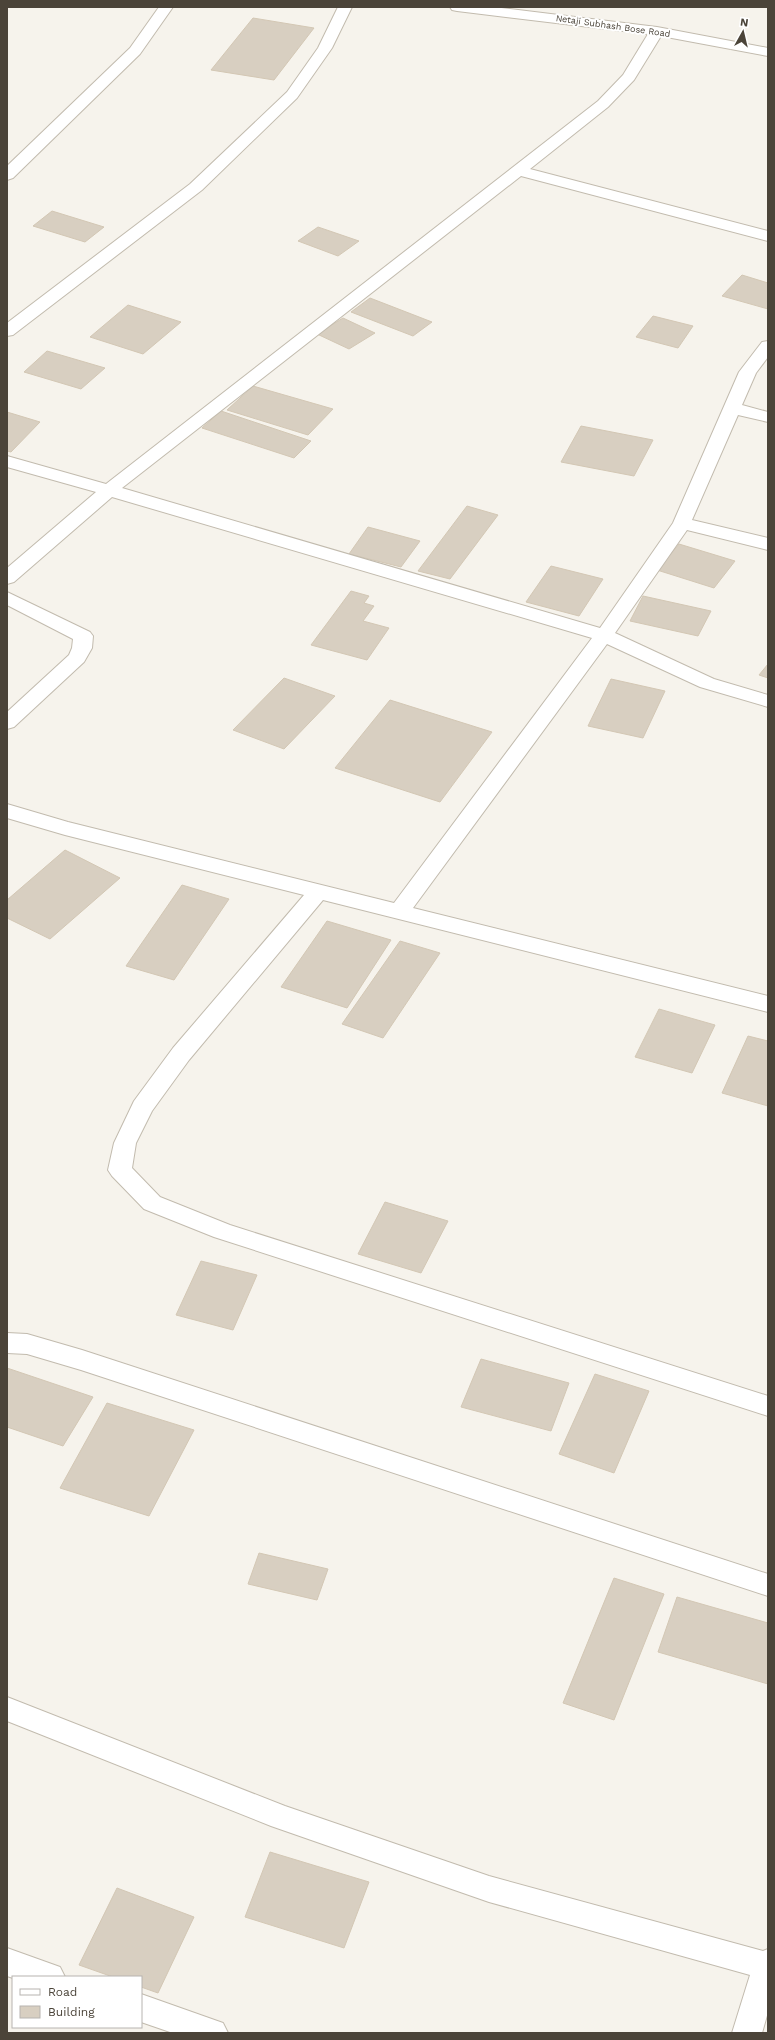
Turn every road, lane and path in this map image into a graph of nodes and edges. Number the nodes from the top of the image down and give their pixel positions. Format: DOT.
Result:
graph roads {
  1 [pos="166,7"];
  2 [pos="345,7"];
  3 [pos="457,7"];
  4 [pos="535,11"];
  5 [pos="657,31"];
  6 [pos="768,52"];
  7 [pos="518,171"];
  8 [pos="7,175"];
  9 [pos="768,236"];
  10 [pos="7,331"];
  11 [pos="768,346"];
  12 [pos="732,408"];
  13 [pos="768,417"];
  14 [pos="7,461"];
  15 [pos="109,490"];
  16 [pos="682,523"];
  17 [pos="768,544"];
  18 [pos="7,578"];
  19 [pos="7,598"];
  20 [pos="604,636"];
  21 [pos="768,700"];
  22 [pos="7,723"];
  23 [pos="7,811"];
  24 [pos="319,891"];
  25 [pos="399,912"];
  26 [pos="768,1004"];
  27 [pos="7,1343"];
  28 [pos="768,1406"];
  29 [pos="768,1585"];
  30 [pos="7,1709"];
  31 [pos="7,1962"];
  32 [pos="768,1964"];
  33 [pos="47,1976"];
  34 [pos="142,2008"];
  35 [pos="213,2033"];
  36 [pos="747,2033"];
  1 -- 8 [label="street"];
  2 -- 10 [label="street"];
  3 -- 4 [label="street, Netaji Subhash Bose Road"];
  4 -- 5 [label="street, Netaji Subhash Bose Road"];
  5 -- 6 [label="street, Netaji Subhash Bose Road"];
  5 -- 7 [label="street"];
  7 -- 9 [label="street"];
  7 -- 15 [label="street"];
  11 -- 12 [label="street"];
  12 -- 13 [label="street"];
  12 -- 16 [label="street"];
  14 -- 15 [label="street"];
  15 -- 18 [label="street"];
  15 -- 20 [label="street"];
  16 -- 17 [label="street"];
  16 -- 20 [label="street"];
  19 -- 22 [label="street"];
  20 -- 21 [label="street"];
  20 -- 25 [label="street"];
  23 -- 24 [label="street"];
  24 -- 25 [label="street"];
  24 -- 28 [label="street"];
  25 -- 26 [label="street"];
  27 -- 29 [label="street"];
  30 -- 32 [label="street"];
  31 -- 33 [label="street"];
  32 -- 36 [label="street"];
  34 -- 35 [label="street"];
}
